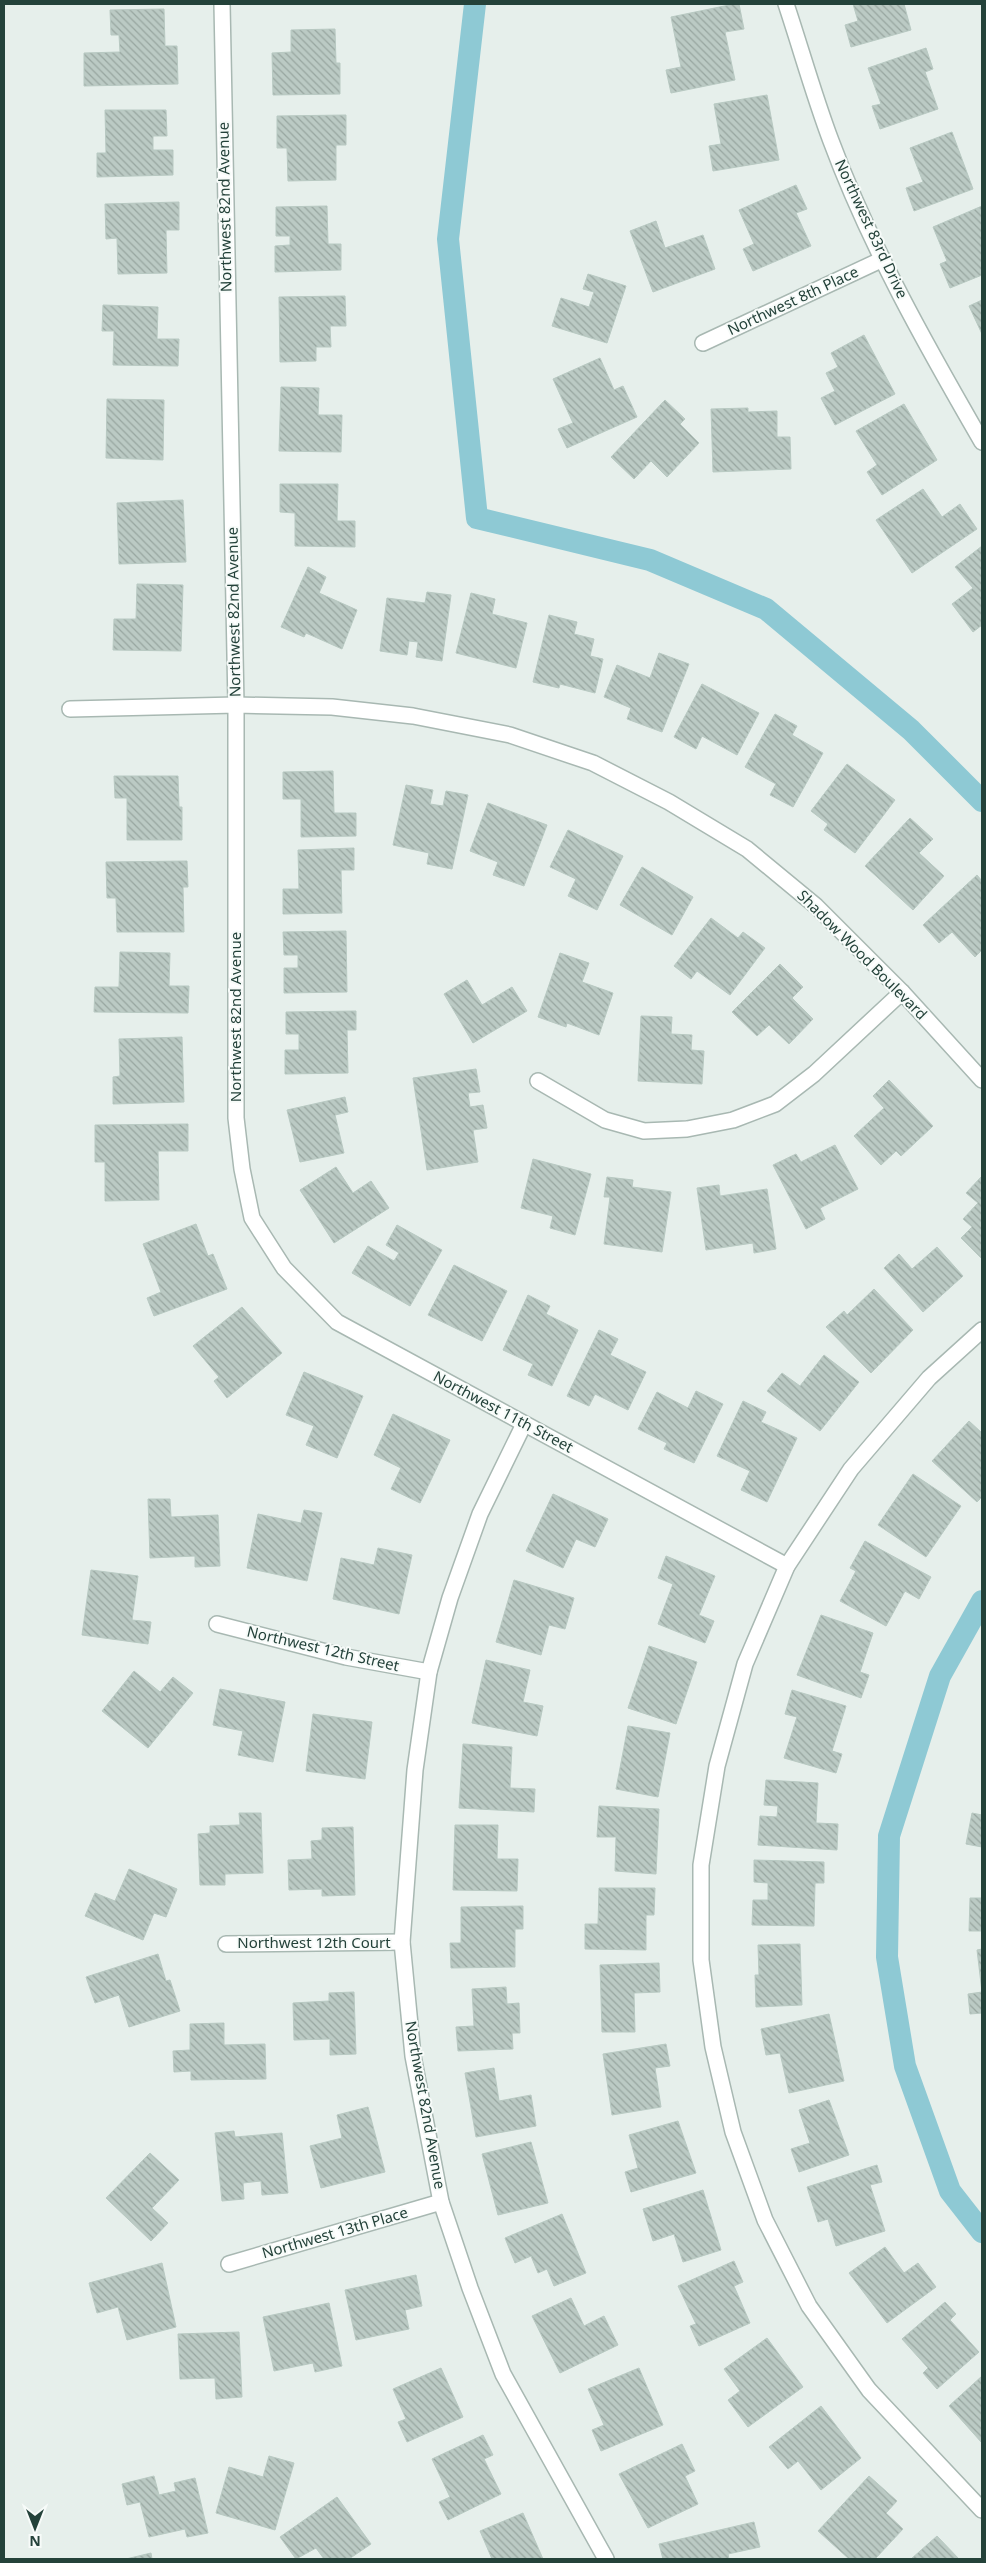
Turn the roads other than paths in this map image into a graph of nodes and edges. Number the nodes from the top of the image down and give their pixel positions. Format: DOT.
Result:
graph roads {
  1 [pos="222,4"];
  2 [pos="786,4"];
  3 [pos="883,259"];
  4 [pos="703,343"];
  5 [pos="982,442"];
  6 [pos="236,705"];
  7 [pos="70,709"];
  8 [pos="902,992"];
  9 [pos="982,1080"];
  10 [pos="538,1081"];
  11 [pos="252,1218"];
  12 [pos="982,1330"];
  13 [pos="524,1424"];
  14 [pos="787,1566"];
  15 [pos="217,1624"];
  16 [pos="429,1672"];
  17 [pos="402,1942"];
  18 [pos="226,1944"];
  19 [pos="441,2202"];
  20 [pos="229,2264"];
  21 [pos="982,2510"];
  22 [pos="606,2559"];
  1 -- 6 [label="street, Northwest 82nd Avenue"];
  2 -- 3 [label="street, Northwest 83rd Drive"];
  3 -- 4 [label="street, Northwest 8th Place"];
  3 -- 5 [label="street, Northwest 83rd Drive"];
  6 -- 7 [label="street, Shadow Wood Boulevard"];
  6 -- 8 [label="street, Shadow Wood Boulevard"];
  6 -- 11 [label="street, Northwest 82nd Avenue"];
  8 -- 9 [label="street, Shadow Wood Boulevard"];
  8 -- 10 [label="street"];
  11 -- 13 [label="street, Northwest 11th Street"];
  12 -- 14 [label="street"];
  13 -- 14 [label="street, Northwest 11th Street"];
  13 -- 16 [label="street, Northwest 82nd Avenue"];
  14 -- 21 [label="street"];
  15 -- 16 [label="street, Northwest 12th Street"];
  16 -- 17 [label="street, Northwest 82nd Avenue"];
  17 -- 18 [label="street, Northwest 12th Court"];
  17 -- 19 [label="street, Northwest 82nd Avenue"];
  19 -- 20 [label="street, Northwest 13th Place"];
  19 -- 22 [label="street, Northwest 82nd Avenue"];
}
